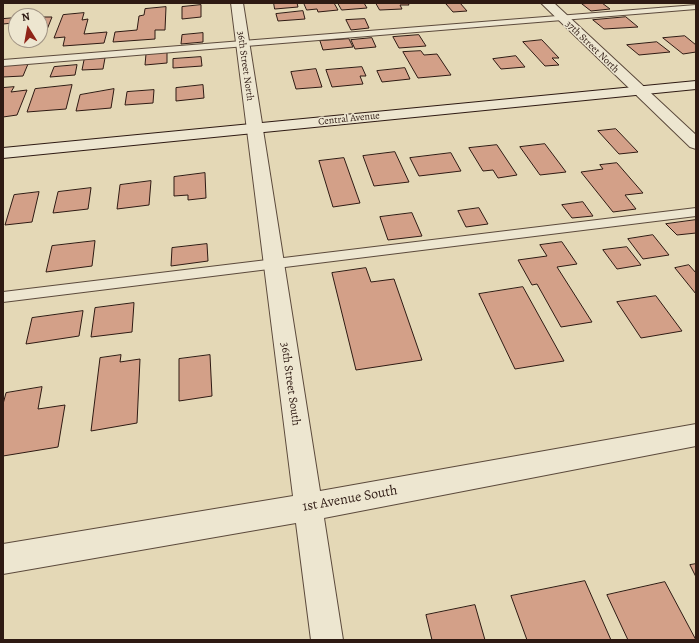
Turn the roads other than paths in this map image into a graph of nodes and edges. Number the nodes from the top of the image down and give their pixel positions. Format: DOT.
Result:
graph roads {
  1 [pos="237,3"];
  2 [pos="547,3"];
  3 [pos="696,7"];
  4 [pos="562,18"];
  5 [pos="242,44"];
  6 [pos="3,63"];
  7 [pos="696,85"];
  8 [pos="638,90"];
  9 [pos="254,128"];
  10 [pos="696,144"];
  11 [pos="3,153"];
  12 [pos="696,212"];
  13 [pos="273,263"];
  14 [pos="3,297"];
  15 [pos="696,435"];
  16 [pos="308,507"];
  17 [pos="3,559"];
  18 [pos="327,640"];
  1 -- 5 [label="street, 36th Street North"];
  2 -- 4 [label="street, 37th Street North"];
  3 -- 4 [label="lane"];
  4 -- 5 [label="lane"];
  4 -- 8 [label="street, 37th Street North"];
  5 -- 6 [label="lane"];
  5 -- 9 [label="street, 36th Street North"];
  7 -- 8 [label="street, Central Avenue"];
  8 -- 9 [label="street, Central Avenue"];
  8 -- 10 [label="street, 37th Street North"];
  9 -- 11 [label="street, Central Avenue"];
  9 -- 13 [label="street, 36th Street South"];
  12 -- 13 [label="lane"];
  13 -- 14 [label="lane"];
  13 -- 16 [label="street, 36th Street South"];
  15 -- 16 [label="street, 1st Avenue South"];
  16 -- 17 [label="street, 1st Avenue South"];
  16 -- 18 [label="street, 36th Street South"];
}
